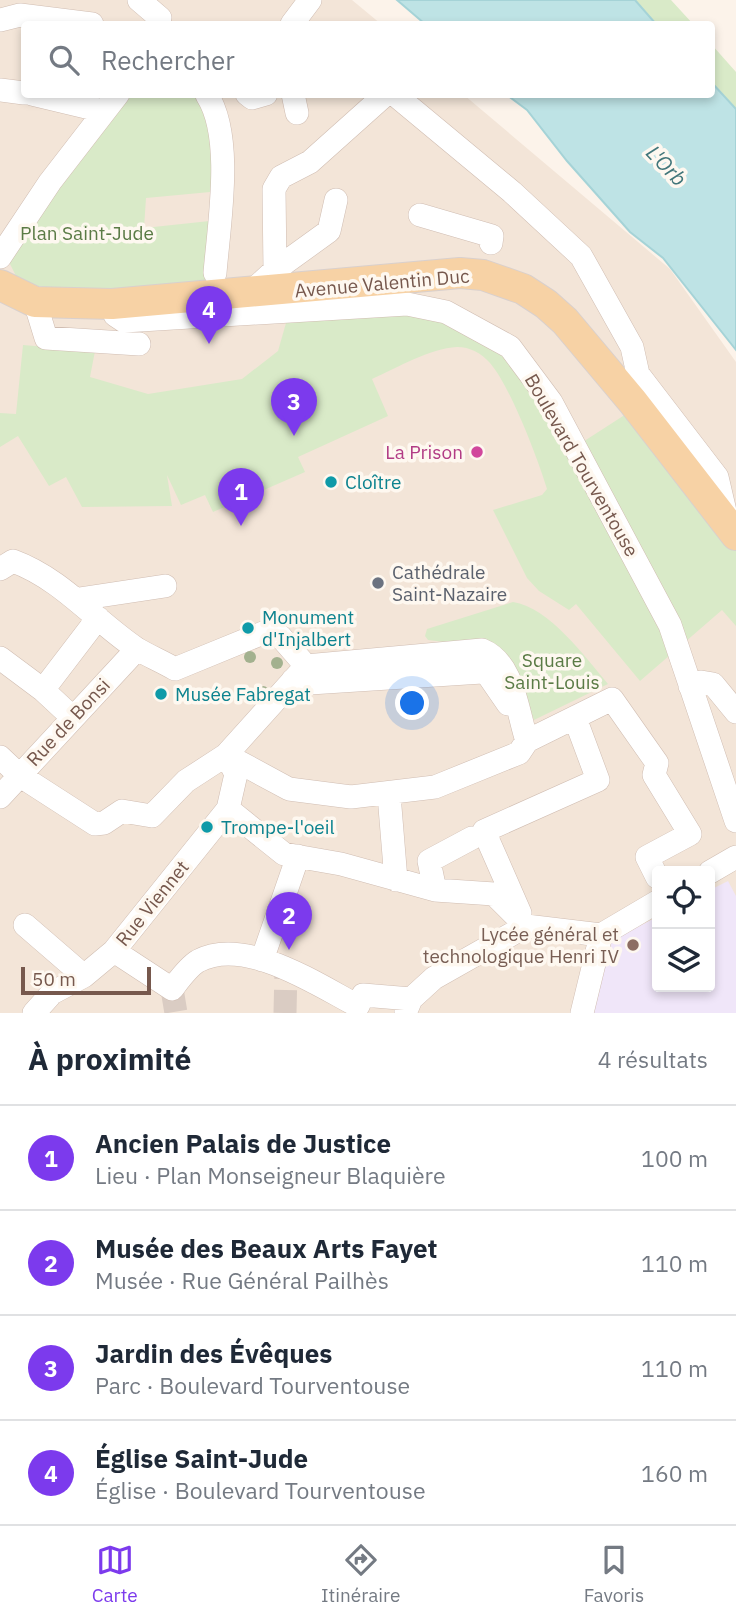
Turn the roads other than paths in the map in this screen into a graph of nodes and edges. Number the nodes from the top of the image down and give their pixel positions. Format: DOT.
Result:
graph roads {
  1 [pos="139,0"];
  2 [pos="310,0"];
  3 [pos="161,14"];
  4 [pos="0,20"];
  5 [pos="68,21"];
  6 [pos="294,21"];
  7 [pos="0,90"];
  8 [pos="21,93"];
  9 [pos="67,98"];
  10 [pos="210,98"];
  11 [pos="382,98"];
  12 [pos="399,98"];
  13 [pos="110,103"];
  14 [pos="336,200"];
  15 [pos="420,215"];
  16 [pos="0,257"];
  17 [pos="487,261"];
  18 [pos="275,270"];
  19 [pos="215,272"];
  20 [pos="250,293"];
  21 [pos="11,295"];
  22 [pos="111,304"];
  23 [pos="139,344"];
  24 [pos="732,531"];
  25 [pos="0,569"];
  26 [pos="165,586"];
  27 [pos="79,599"];
  28 [pos="98,618"];
  29 [pos="137,649"];
  30 [pos="0,658"];
  31 [pos="300,673"];
  32 [pos="690,686"];
  33 [pos="43,690"];
  34 [pos="736,712"];
  35 [pos="72,717"];
  36 [pos="575,718"];
  37 [pos="525,733"];
  38 [pos="226,755"];
  39 [pos="0,757"];
  40 [pos="19,775"];
  41 [pos="389,795"];
  42 [pos="0,797"];
  43 [pos="228,809"];
  44 [pos="736,821"];
  45 [pos="472,838"];
  46 [pos="298,856"];
  47 [pos="736,857"];
  48 [pos="652,867"];
  49 [pos="715,869"];
  50 [pos="396,880"];
  51 [pos="435,890"];
  52 [pos="652,905"];
  53 [pos="25,925"];
  54 [pos="526,926"];
  55 [pos="601,935"];
  56 [pos="114,951"];
  57 [pos="262,960"];
  58 [pos="85,976"];
  59 [pos="408,1006"];
  60 [pos="34,1013"];
  61 [pos="582,1013"];
  1 -- 3 [label="street"];
  2 -- 6 [label="street"];
  4 -- 5 [label="street"];
  7 -- 8 [label="street"];
  9 -- 13 [label="street"];
  10 -- 19 [label="street"];
  11 -- 18 [label="street"];
  12 -- 24 [label="street"];
  13 -- 16 [label="street"];
  14 -- 18 [label="street"];
  15 -- 17 [label="street"];
  17 -- 20 [label="main road, Avenue Valentin Duc"];
  17 -- 24 [label="main road, Avenue Valentin Duc"];
  18 -- 20 [label="street"];
  20 -- 22 [label="main road, Avenue Valentin Duc"];
  21 -- 22 [label="main road, Avenue Valentin Duc"];
  21 -- 23 [label="street"];
  22 -- 32 [label="street, Boulevard Tourventouse"];
  25 -- 27 [label="street"];
  26 -- 27 [label="street"];
  27 -- 28 [label="street"];
  28 -- 29 [label="street"];
  28 -- 33 [label="street"];
  29 -- 31 [label="street"];
  29 -- 35 [label="street, Rue de Bonsi"];
  30 -- 33 [label="street"];
  31 -- 37 [label="street"];
  31 -- 38 [label="street"];
  32 -- 34 [label="street"];
  32 -- 44 [label="street, Boulevard Tourventouse"];
  33 -- 35 [label="street"];
  35 -- 40 [label="street, Rue de Bonsi"];
  36 -- 37 [label="street"];
  36 -- 48 [label="street"];
  36 -- 54 [label="street"];
  37 -- 41 [label="street"];
  38 -- 40 [label="street"];
  38 -- 41 [label="street"];
  38 -- 43 [label="street"];
  39 -- 40 [label="street"];
  40 -- 42 [label="street, Rue de Bonsi"];
  41 -- 50 [label="street"];
  43 -- 46 [label="street"];
  43 -- 56 [label="street, Rue Viennet"];
  45 -- 51 [label="street"];
  46 -- 50 [label="street"];
  46 -- 57 [label="street"];
  47 -- 49 [label="street"];
  50 -- 51 [label="street"];
  51 -- 54 [label="street"];
  52 -- 55 [label="street"];
  53 -- 58 [label="street"];
  54 -- 55 [label="street"];
  54 -- 59 [label="street"];
  55 -- 61 [label="street"];
  56 -- 57 [label="street"];
  56 -- 58 [label="street, Rue Viennet"];
  57 -- 59 [label="street"];
  58 -- 60 [label="street, Rue Viennet"];
}
